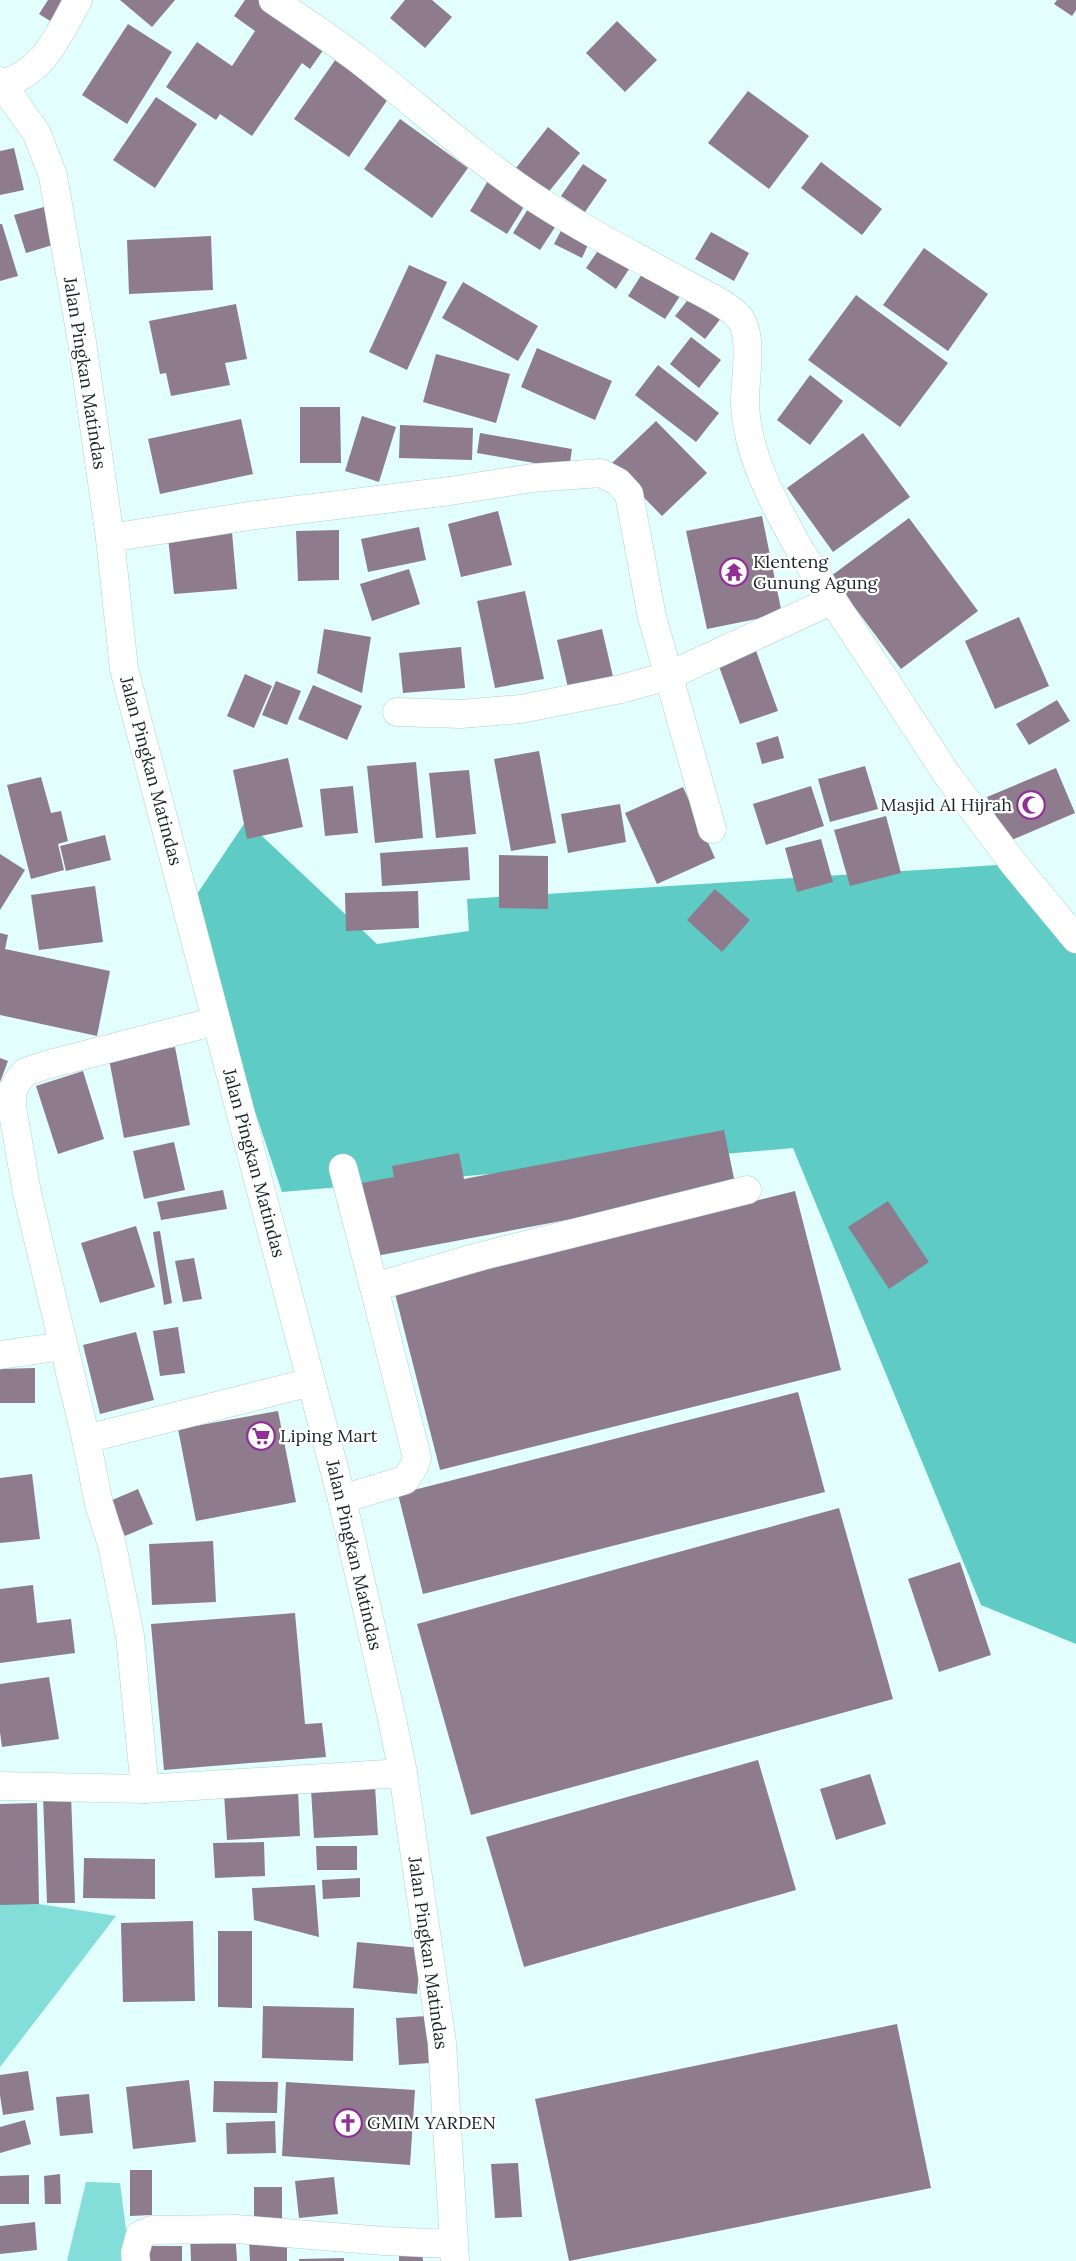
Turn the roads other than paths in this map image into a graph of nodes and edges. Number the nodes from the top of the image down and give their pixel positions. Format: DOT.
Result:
graph roads {
  1 [pos="78,0"];
  2 [pos="273,0"];
  3 [pos="1,83"];
  4 [pos="110,538"];
  5 [pos="833,600"];
  6 [pos="668,676"];
  7 [pos="397,712"];
  8 [pos="712,829"];
  9 [pos="1076,939"];
  10 [pos="216,1021"];
  11 [pos="343,1168"];
  12 [pos="747,1190"];
  13 [pos="374,1287"];
  14 [pos="64,1346"];
  15 [pos="0,1355"];
  16 [pos="311,1382"];
  17 [pos="86,1439"];
  18 [pos="342,1499"];
  19 [pos="403,1773"];
  20 [pos="0,1786"];
  21 [pos="145,1789"];
  22 [pos="454,2252"];
  23 [pos="136,2261"];
  1 -- 3 [label="street"];
  2 -- 5 [label="street"];
  3 -- 4 [label="street, Jalan Pingkan Matindas"];
  4 -- 6 [label="street"];
  4 -- 10 [label="street, Jalan Pingkan Matindas"];
  5 -- 6 [label="street"];
  5 -- 9 [label="street"];
  6 -- 7 [label="street"];
  6 -- 8 [label="street"];
  10 -- 14 [label="street"];
  10 -- 16 [label="street, Jalan Pingkan Matindas"];
  11 -- 13 [label="street"];
  12 -- 13 [label="street"];
  13 -- 18 [label="street"];
  14 -- 15 [label="street"];
  14 -- 17 [label="street"];
  16 -- 17 [label="street"];
  16 -- 18 [label="street, Jalan Pingkan Matindas"];
  17 -- 21 [label="street"];
  18 -- 19 [label="street, Jalan Pingkan Matindas"];
  19 -- 21 [label="street"];
  19 -- 22 [label="street, Jalan Pingkan Matindas"];
  20 -- 21 [label="street"];
  22 -- 23 [label="street"];
}
